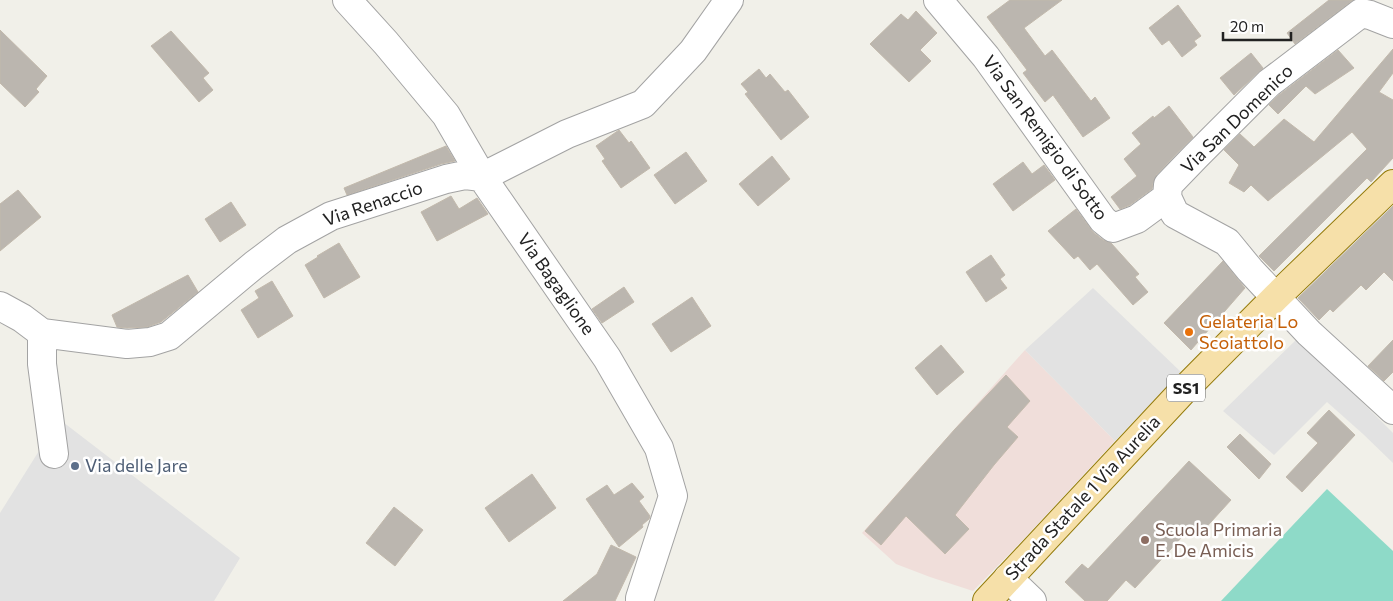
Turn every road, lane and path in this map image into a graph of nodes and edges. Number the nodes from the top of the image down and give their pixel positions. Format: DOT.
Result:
graph roads {
  1 [pos="347,0"];
  2 [pos="728,0"];
  3 [pos="938,0"];
  4 [pos="1393,24"];
  5 [pos="482,177"];
  6 [pos="1393,184"];
  7 [pos="1168,197"];
  8 [pos="1276,298"];
  9 [pos="0,306"];
  10 [pos="42,333"];
  11 [pos="1393,410"];
  12 [pos="54,454"];
  13 [pos="1008,578"];
  14 [pos="640,601"];
  15 [pos="987,601"];
  16 [pos="1032,601"];
  1 -- 5 [label="street, Via Bagaglione"];
  2 -- 5 [label="street, Via Renaccio"];
  3 -- 7 [label="street, Via San Remigio di Sotto"];
  4 -- 7 [label="street, Via San Domenico"];
  5 -- 10 [label="street, Via Renaccio"];
  5 -- 14 [label="street, Via Bagaglione"];
  6 -- 8 [label="main road, Strada Statale 1 Via Aurelia / SS1"];
  7 -- 8 [label="street"];
  8 -- 11 [label="street"];
  8 -- 13 [label="main road, Strada Statale 1 Via Aurelia / SS1"];
  9 -- 10 [label="street, Via Renaccio"];
  10 -- 12 [label="street"];
  13 -- 15 [label="main road, Strada Statale 1 Via Aurelia / SS1"];
  13 -- 16 [label="street"];
}
